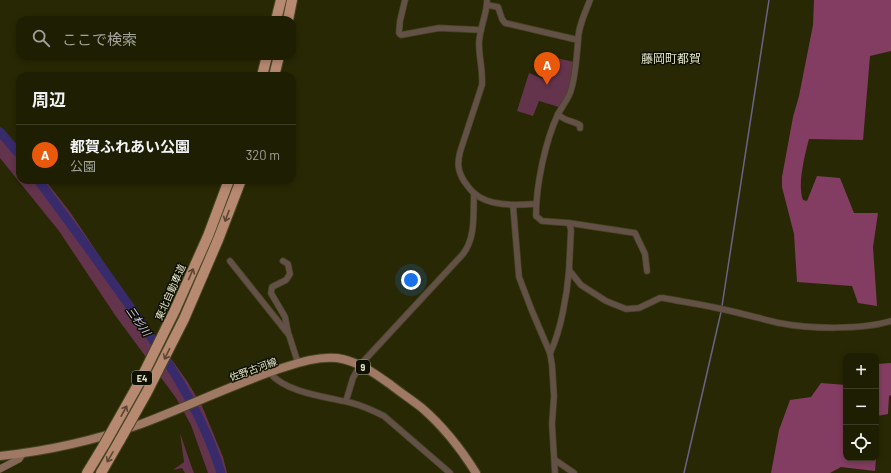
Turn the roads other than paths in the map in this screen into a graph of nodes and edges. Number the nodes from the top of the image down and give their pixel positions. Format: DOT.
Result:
graph roads {
  1 [pos="281,0"];
  2 [pos="292,0"];
  3 [pos="405,0"];
  4 [pos="590,0"];
  5 [pos="487,2"];
  6 [pos="277,16"];
  7 [pos="289,16"];
  8 [pos="481,30"];
  9 [pos="578,40"];
  10 [pos="266,60"];
  11 [pos="278,60"];
  12 [pos="263,72"];
  13 [pos="275,72"];
  14 [pos="558,114"];
  15 [pos="580,128"];
  16 [pos="228,184"];
  17 [pos="240,184"];
  18 [pos="474,194"];
  19 [pos="536,204"];
  20 [pos="513,205"];
  21 [pos="569,223"];
  22 [pos="230,261"];
  23 [pos="283,261"];
  24 [pos="569,270"];
  25 [pos="647,271"];
  26 [pos="891,321"];
  27 [pos="289,335"];
  28 [pos="550,353"];
  29 [pos="298,363"];
  30 [pos="360,365"];
  31 [pos="270,372"];
  32 [pos="346,401"];
  33 [pos="23,453"];
  34 [pos="0,456"];
  35 [pos="555,460"];
  36 [pos="0,469"];
  37 [pos="87,473"];
  38 [pos="101,473"];
  39 [pos="450,473"];
  40 [pos="476,473"];
  41 [pos="555,473"];
  42 [pos="574,473"];
  1 -- 6 [label="highway"];
  2 -- 7 [label="highway"];
  3 -- 8 [label="street"];
  4 -- 9 [label="street"];
  5 -- 8 [label="street"];
  5 -- 9 [label="street"];
  8 -- 18 [label="street"];
  9 -- 14 [label="street"];
  10 -- 12 [label="highway"];
  11 -- 13 [label="highway"];
  14 -- 15 [label="street"];
  14 -- 19 [label="street"];
  37 -- 16 [label="highway, 東北自動車道 / E4, one-way, bridge"];
  17 -- 38 [label="highway, E4, one-way, bridge"];
  18 -- 20 [label="street"];
  18 -- 30 [label="street"];
  19 -- 20 [label="street"];
  19 -- 21 [label="street"];
  20 -- 28 [label="street"];
  21 -- 24 [label="street"];
  21 -- 25 [label="street"];
  22 -- 27 [label="street"];
  23 -- 27 [label="street"];
  24 -- 26 [label="street"];
  24 -- 28 [label="street"];
  27 -- 29 [label="street"];
  28 -- 35 [label="street"];
  29 -- 30 [label="main road, 佐野古河線 / 9"];
  29 -- 31 [label="main road, 佐野古河線 / 9"];
  30 -- 32 [label="street"];
  30 -- 40 [label="main road, 佐野古河線 / 9"];
  31 -- 32 [label="street"];
  31 -- 33 [label="main road, 佐野古河線 / 9"];
  32 -- 39 [label="street"];
  33 -- 34 [label="main road, 佐野古河線 / 9"];
  33 -- 36 [label="street"];
  35 -- 41 [label="street"];
  35 -- 42 [label="street"];
}
